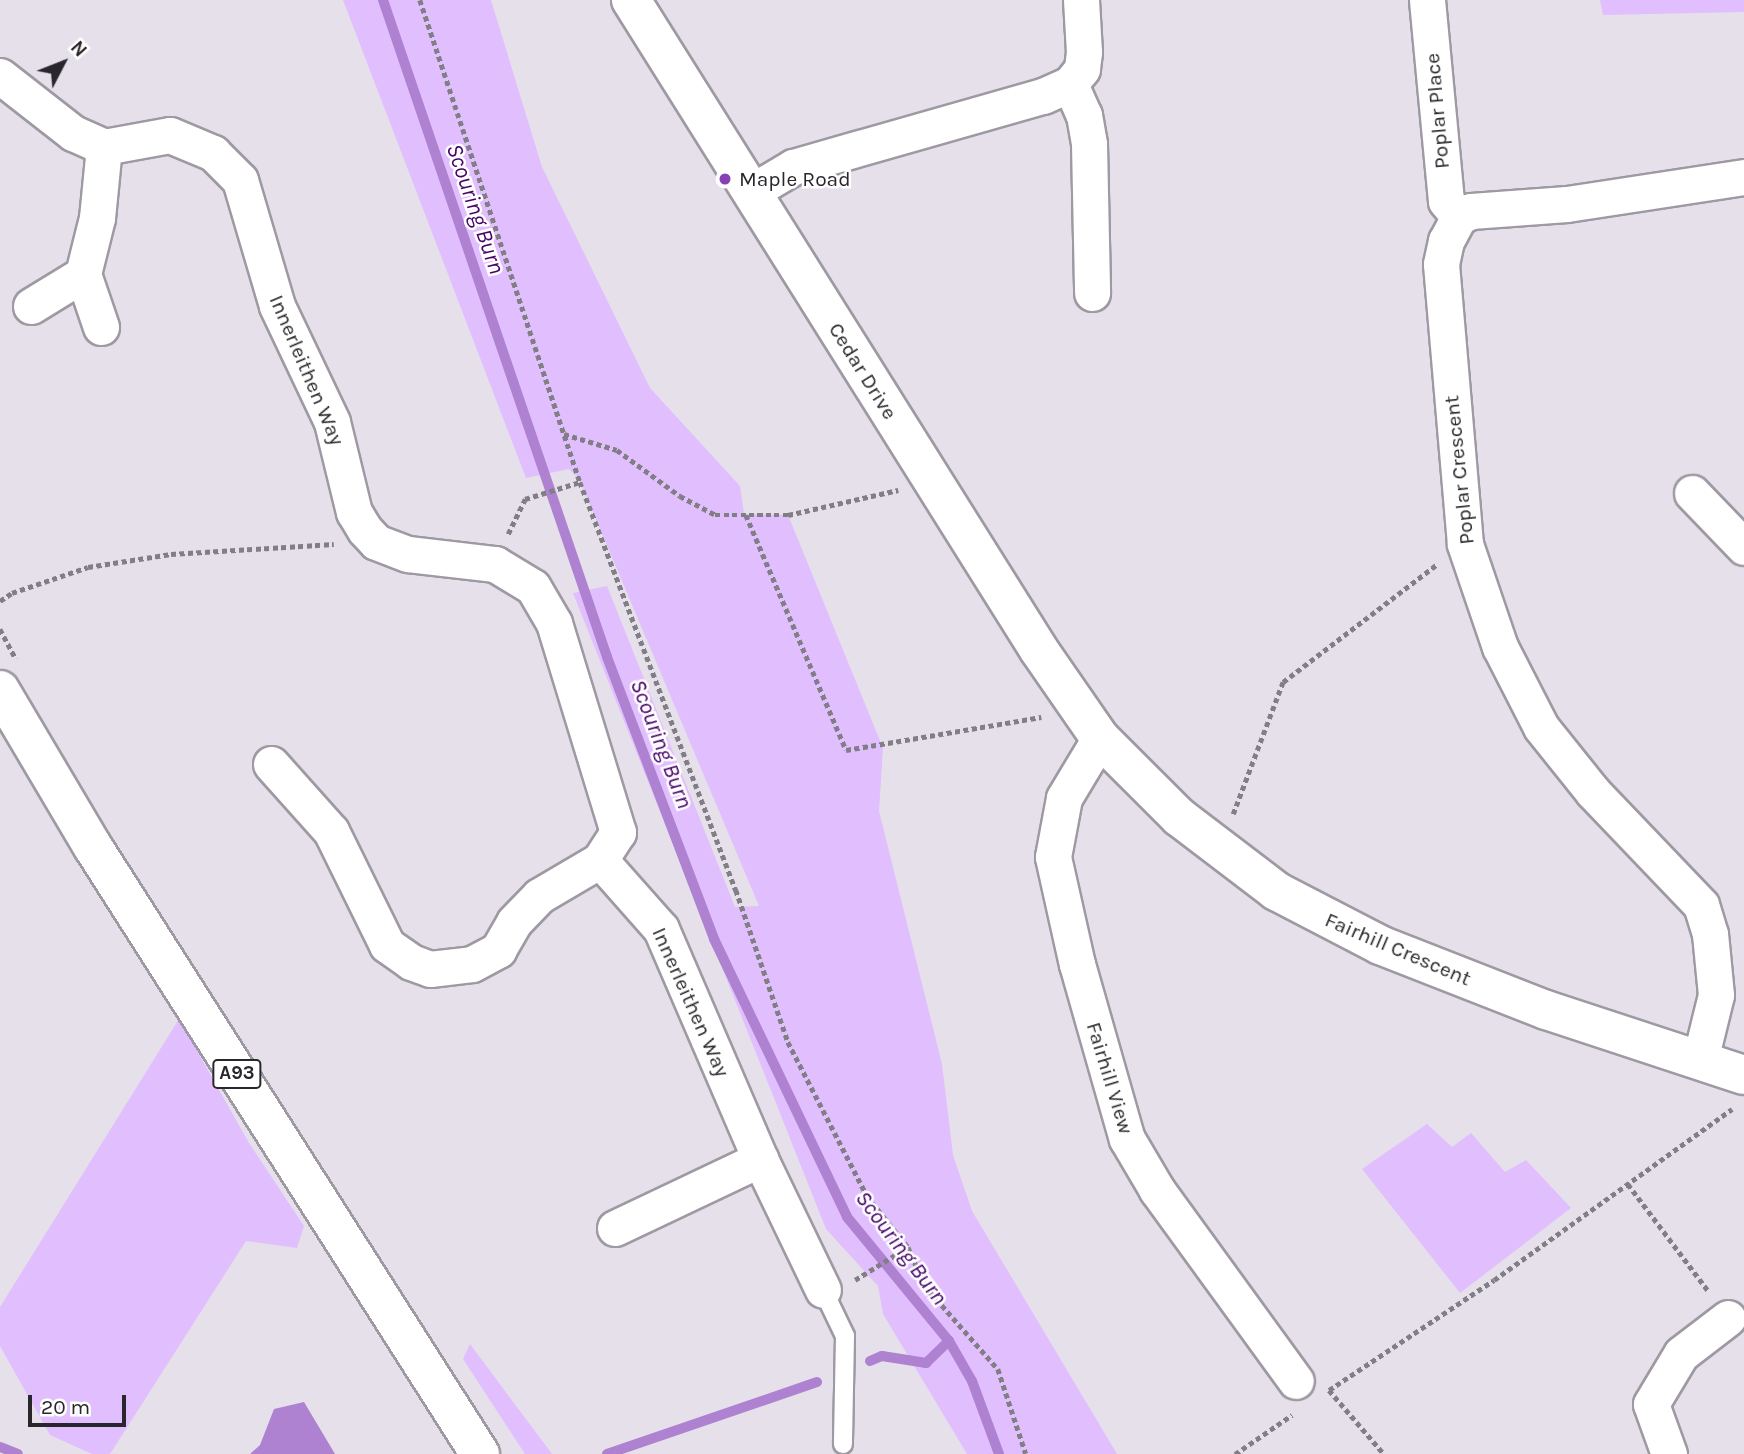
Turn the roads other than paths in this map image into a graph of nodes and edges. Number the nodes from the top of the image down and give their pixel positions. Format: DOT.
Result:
graph roads {
  1 [pos="631,0"];
  2 [pos="1081,0"];
  3 [pos="1426,0"];
  4 [pos="0,76"];
  5 [pos="1070,84"];
  6 [pos="104,147"];
  7 [pos="1744,177"];
  8 [pos="751,192"];
  9 [pos="1460,217"];
  10 [pos="83,274"];
  11 [pos="1092,293"];
  12 [pos="31,306"];
  13 [pos="101,327"];
  14 [pos="1692,493"];
  15 [pos="1744,547"];
  16 [pos="0,690"];
  17 [pos="1090,724"];
  18 [pos="271,764"];
  19 [pos="600,860"];
  20 [pos="1700,1060"];
  21 [pos="1744,1075"];
  22 [pos="760,1159"];
  23 [pos="615,1228"];
  24 [pos="823,1290"];
  25 [pos="1728,1318"];
  26 [pos="1303,1397"];
  27 [pos="843,1444"];
  28 [pos="480,1454"];
  29 [pos="1669,1454"];
  1 -- 8 [label="street, Cedar Drive"];
  2 -- 5 [label="street"];
  3 -- 9 [label="street, Poplar Place"];
  4 -- 6 [label="street"];
  5 -- 8 [label="street"];
  5 -- 11 [label="street"];
  6 -- 10 [label="street"];
  6 -- 19 [label="street, Innerleithen Way"];
  7 -- 9 [label="street"];
  8 -- 17 [label="street, Cedar Drive"];
  9 -- 20 [label="street, Poplar Crescent"];
  10 -- 12 [label="street"];
  10 -- 13 [label="street"];
  14 -- 15 [label="street"];
  16 -- 28 [label="street, A93"];
  17 -- 20 [label="street, Fairhill Crescent"];
  17 -- 26 [label="street, Fairhill View"];
  18 -- 19 [label="street"];
  19 -- 22 [label="street, Innerleithen Way"];
  20 -- 21 [label="street, Fairhill Crescent"];
  22 -- 23 [label="street"];
  22 -- 24 [label="street, Innerleithen Way"];
  24 -- 27 [label="lane"];
  25 -- 29 [label="street"];
}
